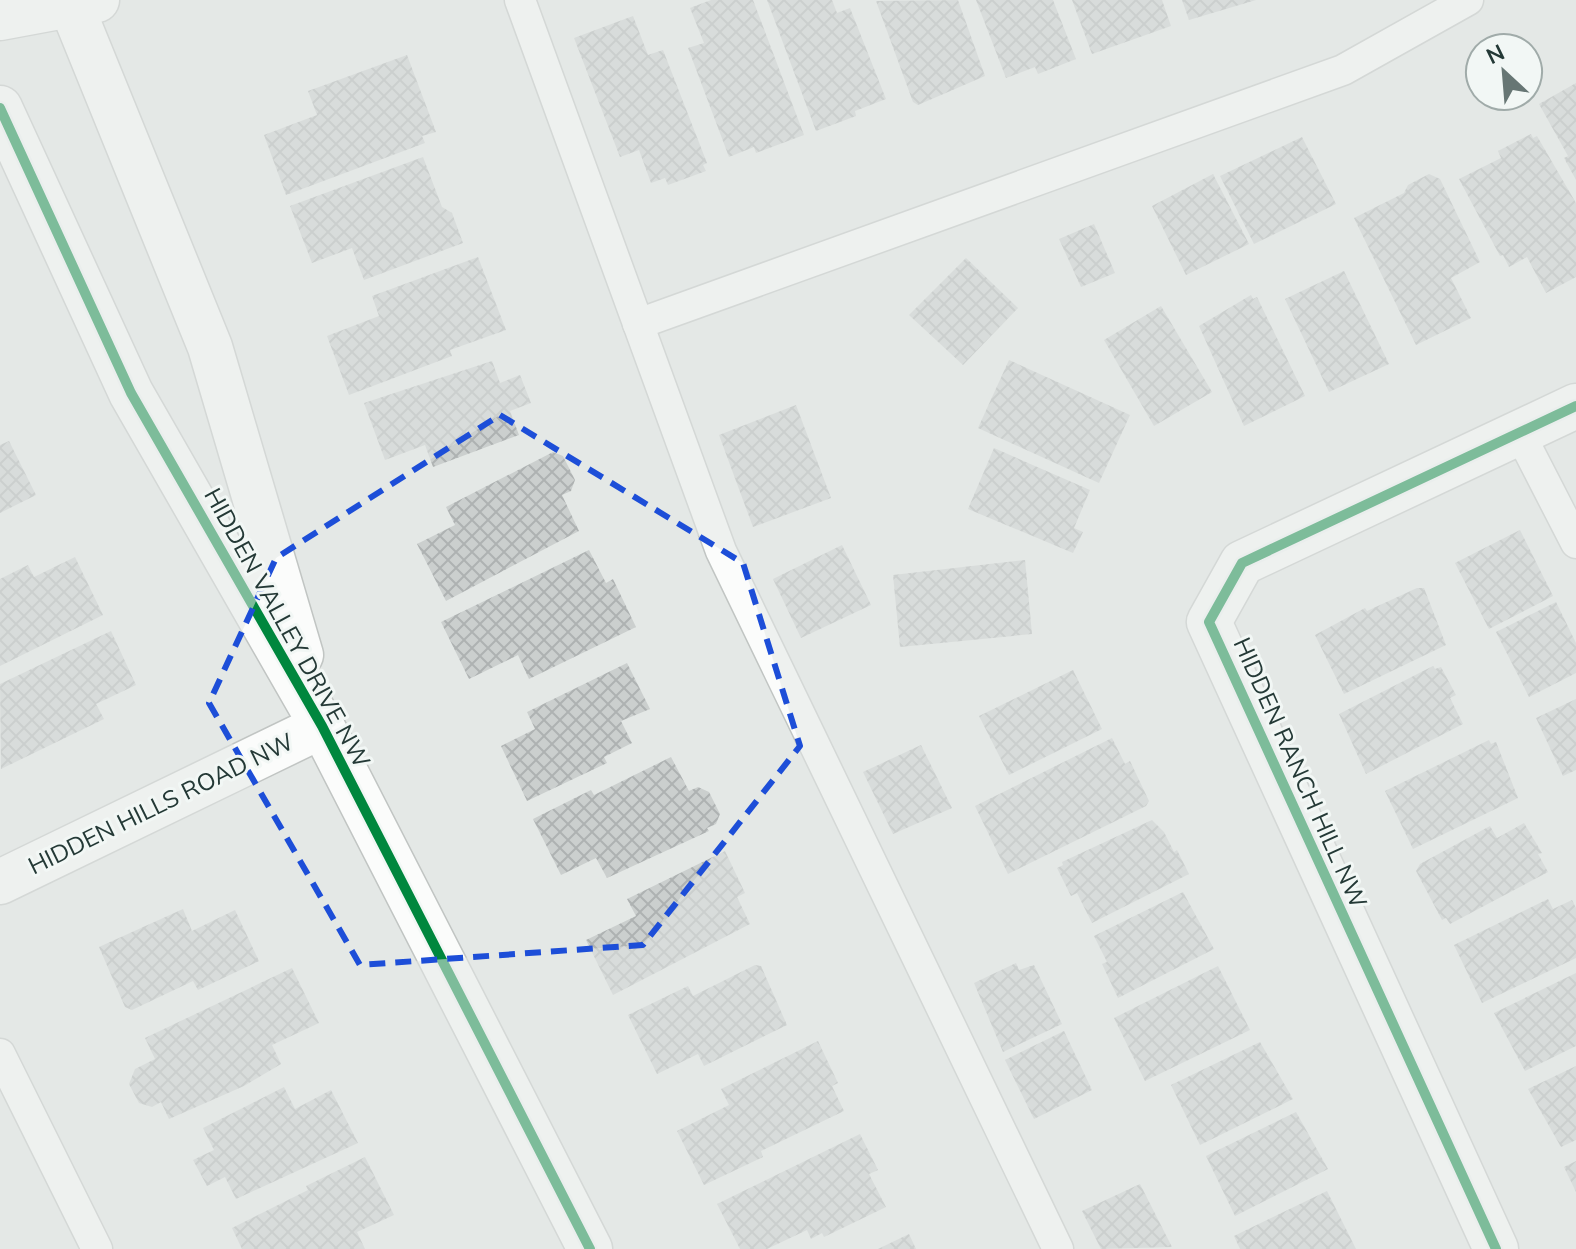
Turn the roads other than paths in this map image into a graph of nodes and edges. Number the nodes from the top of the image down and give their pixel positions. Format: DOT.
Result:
graph roads {
  1 [pos="520,0"];
  2 [pos="1468,0"];
  3 [pos="79,2"];
  4 [pos="0,18"];
  5 [pos="0,108"];
  6 [pos="638,324"];
  7 [pos="1576,406"];
  8 [pos="1520,434"];
  9 [pos="1576,543"];
  10 [pos="322,726"];
  11 [pos="0,882"];
  12 [pos="0,1054"];
  13 [pos="97,1249"];
  14 [pos="590,1249"];
  15 [pos="1058,1249"];
  16 [pos="1496,1249"];
  1 -- 6 [label="lane"];
  2 -- 6 [label="lane"];
  3 -- 4 [label="street, HIDDEN VALLEY DRIVE NW"];
  3 -- 10 [label="street, HIDDEN VALLEY DRIVE NW"];
  5 -- 10 [label="street, HIDDEN VALLEY DRIVE NW"];
  6 -- 15 [label="lane"];
  7 -- 8 [label="street, HIDDEN RANCH HILL NW"];
  8 -- 9 [label="lane"];
  8 -- 16 [label="street, HIDDEN RANCH HILL NW"];
  10 -- 11 [label="street, HIDDEN HILLS ROAD NW"];
  10 -- 14 [label="street, HIDDEN VALLEY DRIVE NW"];
  12 -- 13 [label="lane"];
}
